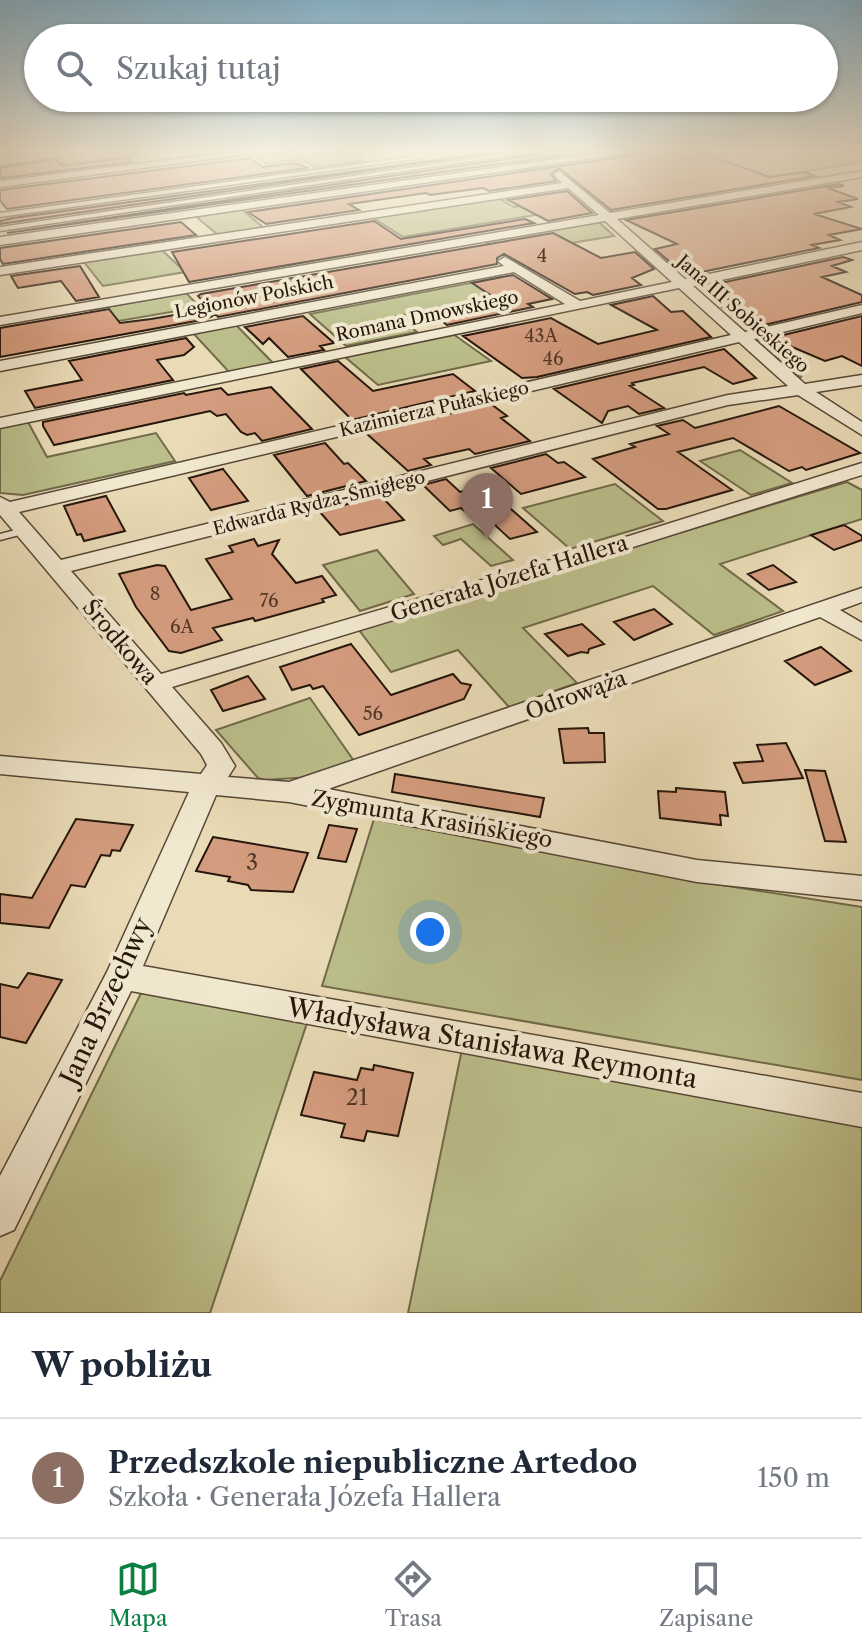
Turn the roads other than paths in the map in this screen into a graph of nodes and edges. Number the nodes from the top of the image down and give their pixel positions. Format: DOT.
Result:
graph roads {
  1 [pos="115,212"];
  2 [pos="200,212"];
  3 [pos="388,212"];
  4 [pos="600,212"];
  5 [pos="640,212"];
  6 [pos="607,218"];
  7 [pos="0,229"];
  8 [pos="0,241"];
  9 [pos="473,241"];
  10 [pos="862,246"];
  11 [pos="516,268"];
  12 [pos="0,271"];
  13 [pos="683,284"];
  14 [pos="577,305"];
  15 [pos="862,309"];
  16 [pos="0,321"];
  17 [pos="742,337"];
  18 [pos="0,366"];
  19 [pos="862,380"];
  20 [pos="802,390"];
  21 [pos="0,423"];
  22 [pos="862,430"];
  23 [pos="862,469"];
  24 [pos="3,506"];
  25 [pos="11,534"];
  26 [pos="57,568"];
  27 [pos="862,595"];
  28 [pos="822,609"];
  29 [pos="862,633"];
  30 [pos="155,684"];
  31 [pos="0,765"];
  32 [pos="208,784"];
  33 [pos="289,792"];
  34 [pos="862,888"];
  35 [pos="122,960"];
  36 [pos="862,1110"];
  37 [pos="0,1216"];
  1 -- 7 [label="lane"];
  2 -- 8 [label="street"];
  3 -- 12 [label="street"];
  4 -- 6 [label="street, Jana III Sobieskiego"];
  5 -- 6 [label="street"];
  6 -- 9 [label="street"];
  6 -- 13 [label="street, Jana III Sobieskiego"];
  9 -- 11 [label="street"];
  9 -- 16 [label="street"];
  10 -- 13 [label="street, Romana Dmowskiego"];
  11 -- 14 [label="street"];
  11 -- 18 [label="street, Legionów Polskich"];
  13 -- 14 [label="street, Romana Dmowskiego"];
  13 -- 17 [label="street, Jana III Sobieskiego"];
  14 -- 21 [label="street, Romana Dmowskiego"];
  15 -- 17 [label="street, Kazimierza Pułaskiego"];
  17 -- 20 [label="street, Jana III Sobieskiego"];
  17 -- 24 [label="street, Kazimierza Pułaskiego"];
  19 -- 20 [label="street, Edwarda Rydza-Śmigłego"];
  20 -- 22 [label="street, Jana III Sobieskiego"];
  20 -- 26 [label="street, Edwarda Rydza-Śmigłego"];
  23 -- 30 [label="street, Generała Józefa Hallera"];
  24 -- 25 [label="street, Środkowa"];
  25 -- 26 [label="street, Środkowa"];
  26 -- 30 [label="street, Środkowa"];
  27 -- 28 [label="street, Odrowąża"];
  28 -- 29 [label="street"];
  28 -- 33 [label="street, Odrowąża"];
  30 -- 32 [label="street, Środkowa"];
  31 -- 32 [label="street, Zygmunta Krasińskiego"];
  32 -- 33 [label="street, Zygmunta Krasińskiego"];
  32 -- 35 [label="street, Jana Brzechwy"];
  33 -- 34 [label="street, Zygmunta Krasińskiego"];
  35 -- 36 [label="street, Władysława Stanisława Reymonta"];
  35 -- 37 [label="street, Jana Brzechwy"];
}
